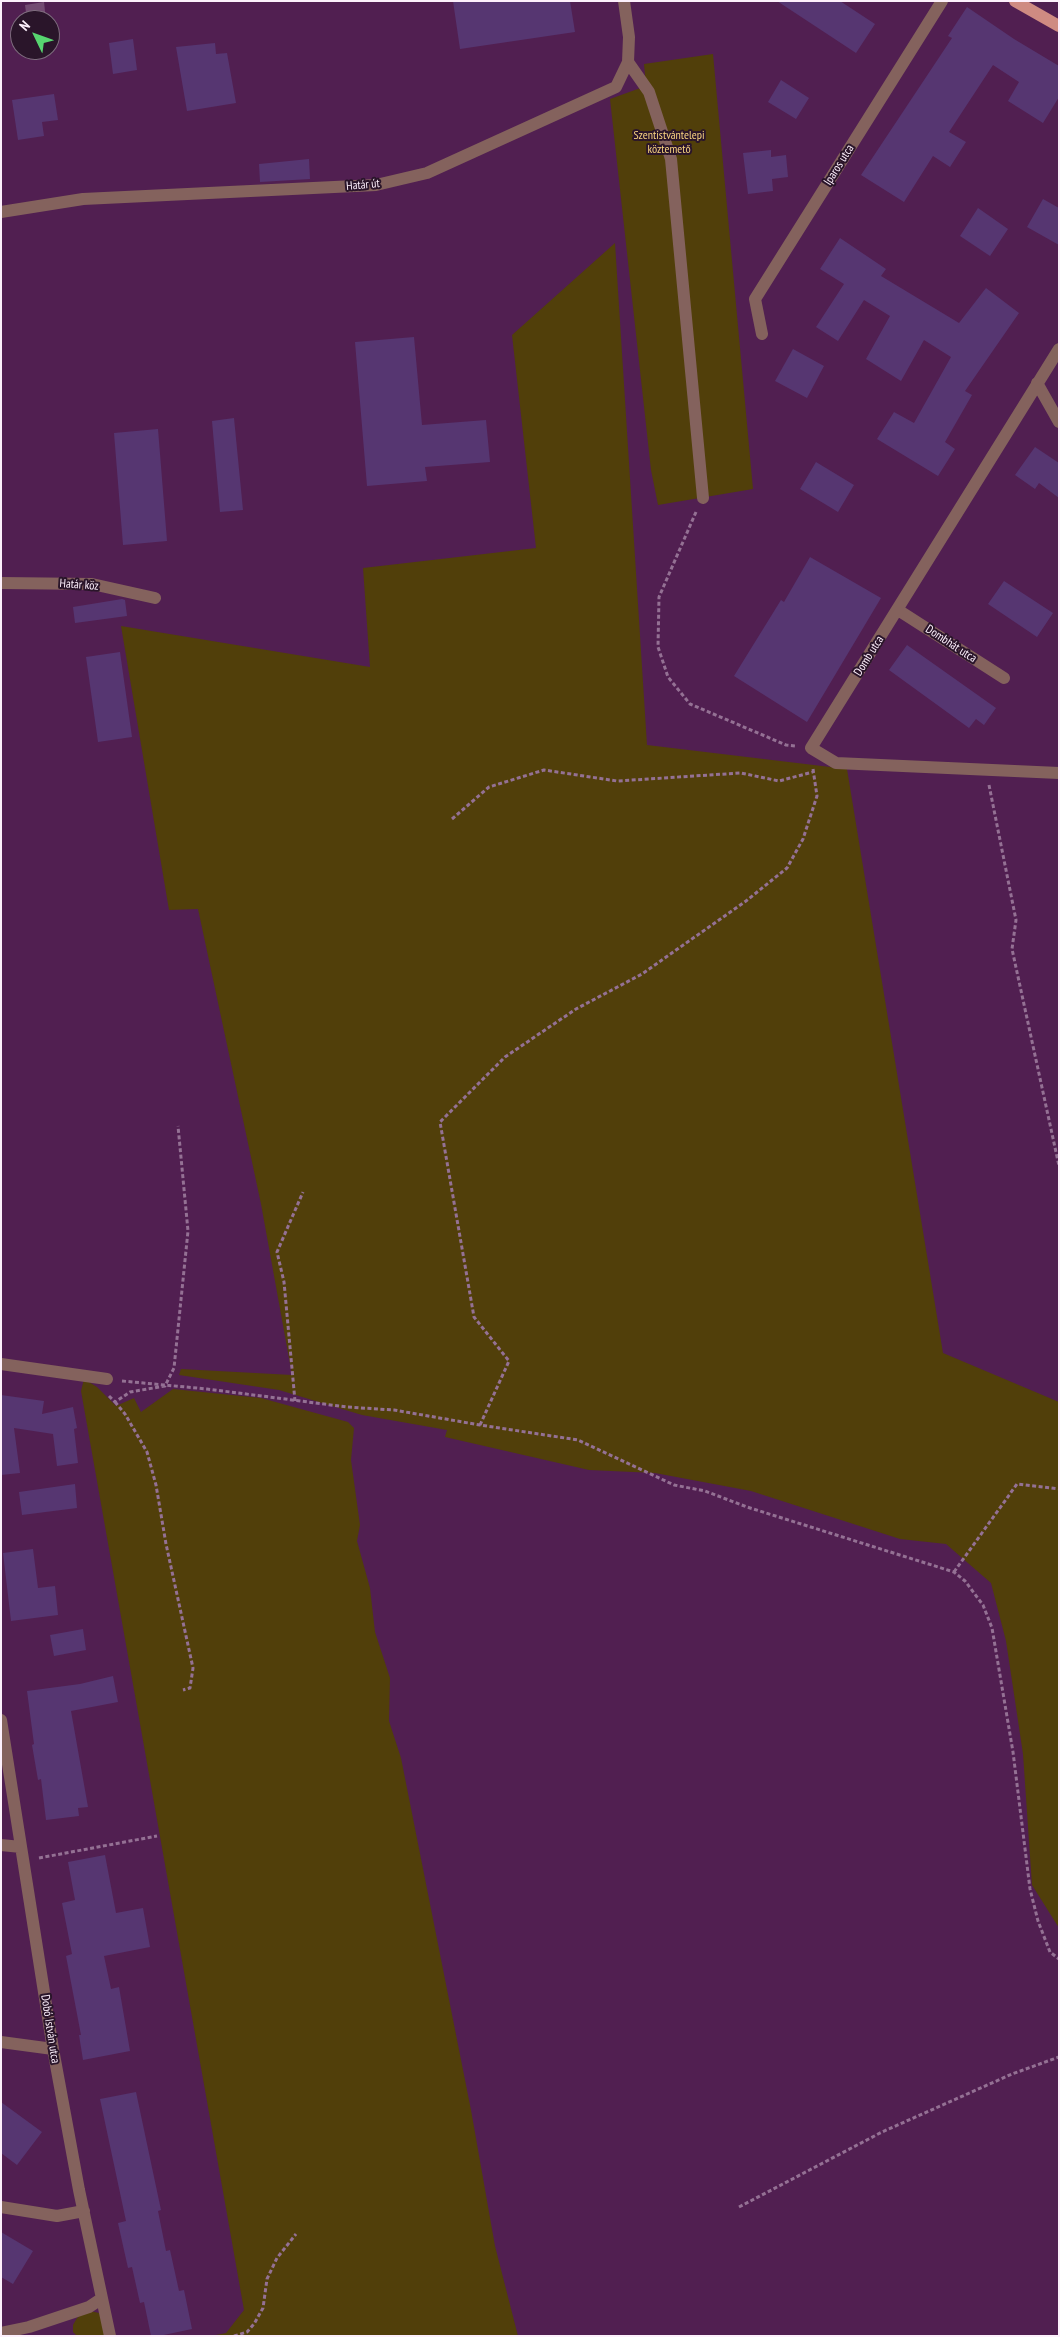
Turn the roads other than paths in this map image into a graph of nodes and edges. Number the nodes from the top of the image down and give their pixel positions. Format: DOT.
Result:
graph roads {
  1 [pos="624,1"];
  2 [pos="942,1"];
  3 [pos="1015,1"];
  4 [pos="1059,26"];
  5 [pos="628,62"];
  6 [pos="1,212"];
  7 [pos="762,334"];
  8 [pos="1059,349"];
  9 [pos="1038,383"];
  10 [pos="1059,422"];
  11 [pos="703,498"];
  12 [pos="1,583"];
  13 [pos="155,598"];
  14 [pos="898,610"];
  15 [pos="1004,678"];
  16 [pos="1059,773"];
  17 [pos="1,1364"];
  18 [pos="107,1379"];
  19 [pos="1,1720"];
  20 [pos="1,1844"];
  21 [pos="21,1847"];
  22 [pos="1,2042"];
  23 [pos="53,2049"];
  24 [pos="1,2208"];
  25 [pos="84,2211"];
  26 [pos="101,2299"];
  27 [pos="1,2333"];
  28 [pos="110,2336"];
  1 -- 5 [label="street, Határ út"];
  2 -- 7 [label="street, Iparos utca"];
  3 -- 4 [label="main road"];
  5 -- 6 [label="street, Határ út"];
  5 -- 11 [label="street"];
  8 -- 9 [label="street, Domb utca"];
  9 -- 10 [label="street"];
  9 -- 14 [label="street, Domb utca"];
  12 -- 13 [label="street, Határ köz"];
  14 -- 15 [label="street, Dombhát utca"];
  14 -- 16 [label="street, Domb utca"];
  17 -- 18 [label="street"];
  19 -- 21 [label="street, Dobó István utca"];
  20 -- 21 [label="street"];
  21 -- 23 [label="street, Dobó István utca"];
  22 -- 23 [label="street"];
  23 -- 25 [label="street, Dobó István utca"];
  24 -- 25 [label="street"];
  25 -- 26 [label="street, Dobó István utca"];
  26 -- 27 [label="street"];
  26 -- 28 [label="street, Dobó István utca"];
}
